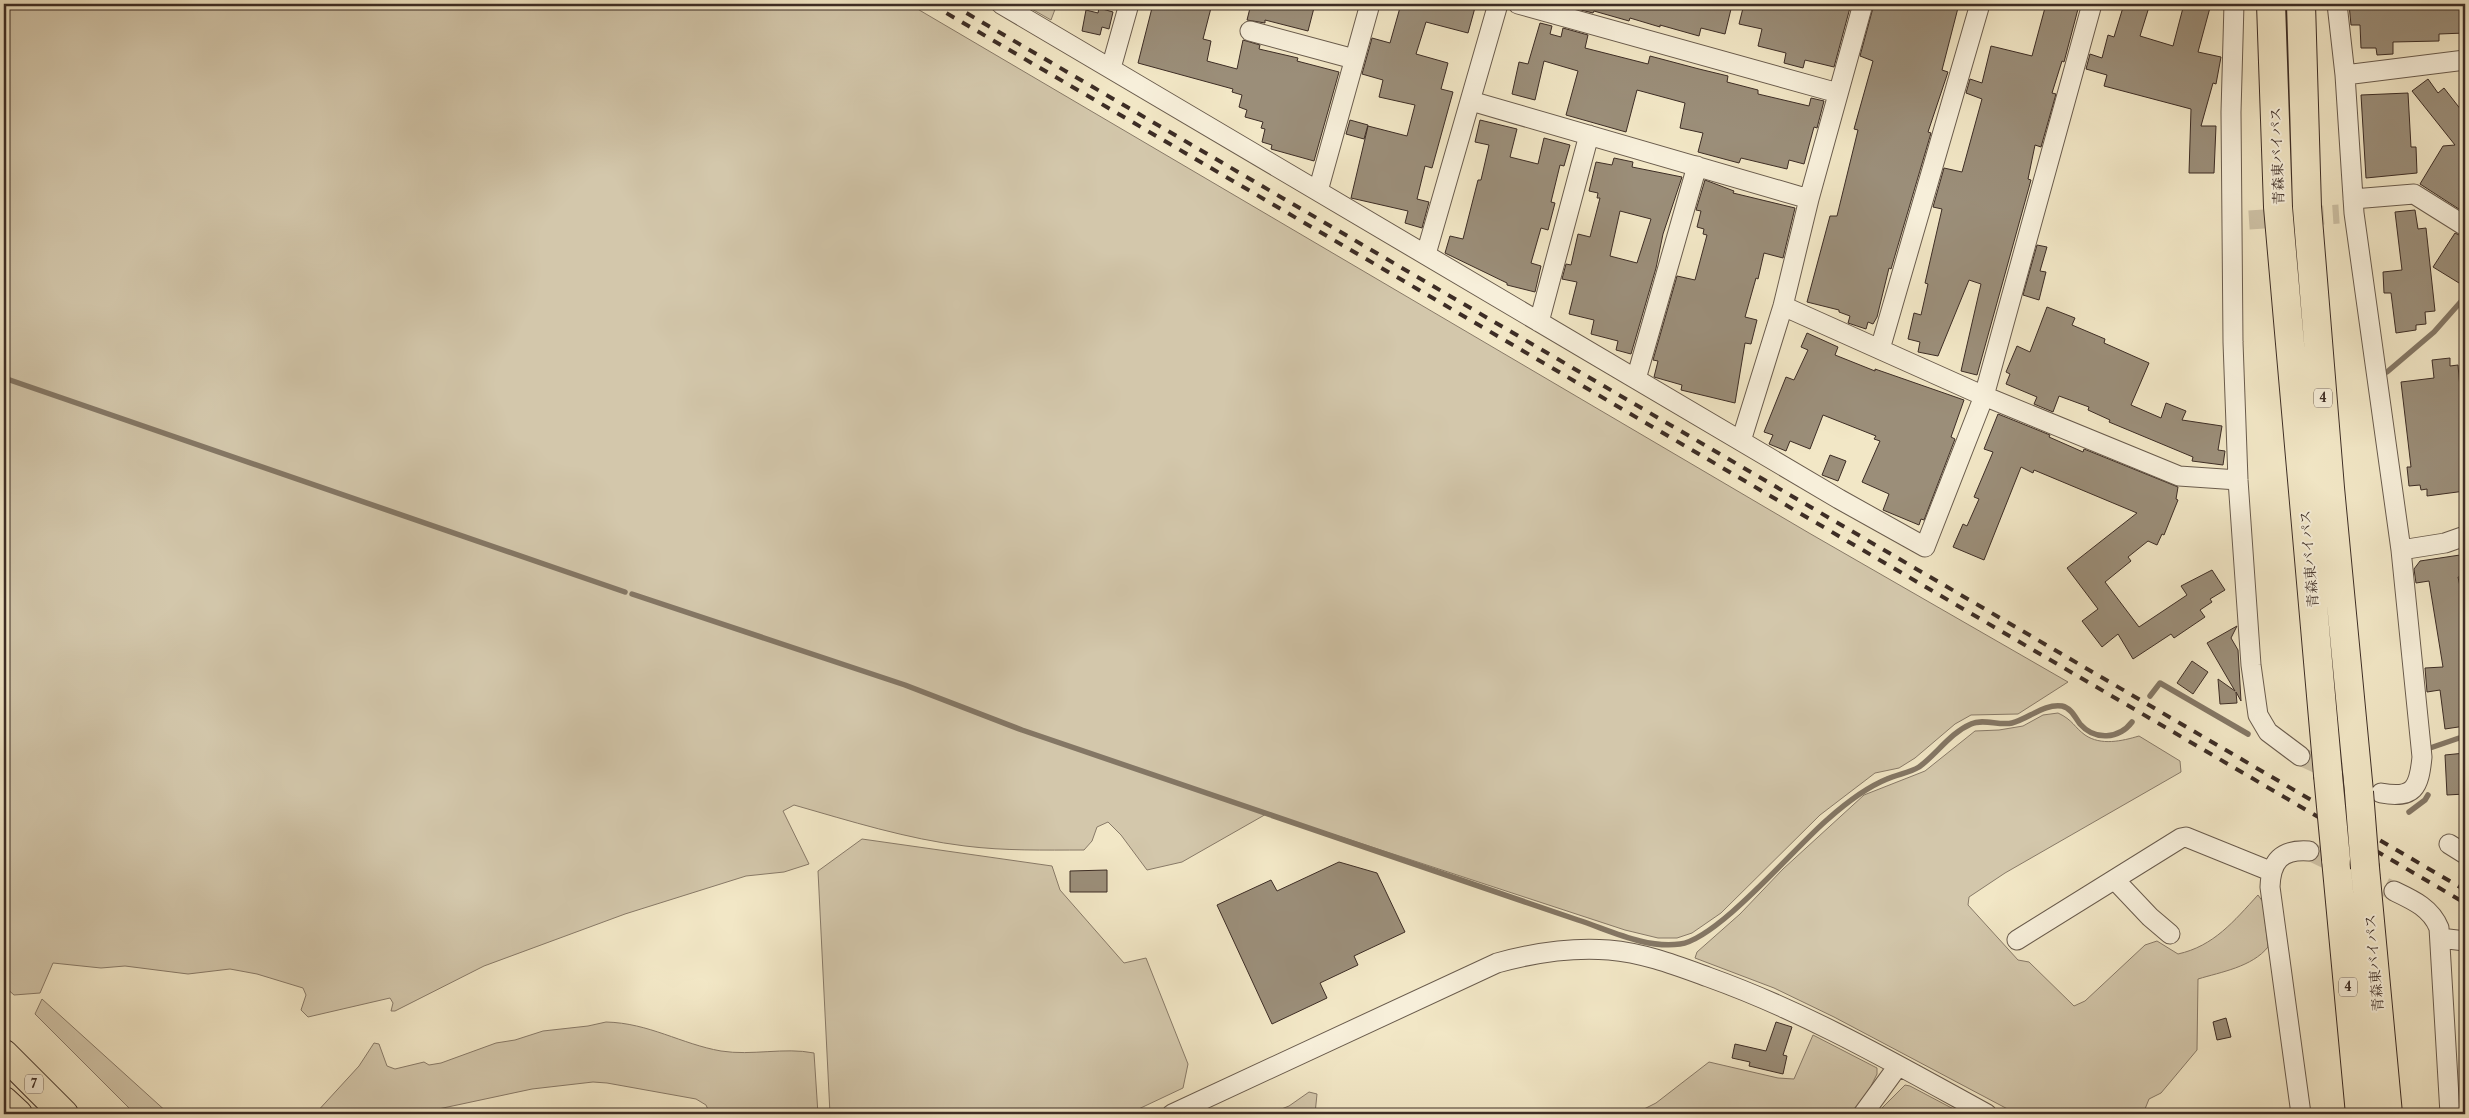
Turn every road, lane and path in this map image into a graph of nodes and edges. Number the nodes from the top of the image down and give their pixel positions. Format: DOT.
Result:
graph roads {
  1 [pos="1001,4"];
  2 [pos="1129,4"];
  3 [pos="1370,4"];
  4 [pos="1498,4"];
  5 [pos="1518,4"];
  6 [pos="1863,4"];
  7 [pos="1980,4"];
  8 [pos="2092,4"];
  9 [pos="2234,4"];
  10 [pos="2270,4"];
  11 [pos="2301,4"];
  12 [pos="2336,4"];
  13 [pos="1250,31"];
  14 [pos="1354,59"];
  15 [pos="2465,60"];
  16 [pos="1111,68"];
  17 [pos="2345,75"];
  18 [pos="1838,93"];
  19 [pos="1471,101"];
  20 [pos="1589,135"];
  21 [pos="1697,166"];
  22 [pos="1318,191"];
  23 [pos="1809,198"];
  24 [pos="2348,209"];
  25 [pos="2465,226"];
  26 [pos="1426,254"];
  27 [pos="1783,306"];
  28 [pos="1539,322"];
  29 [pos="1880,349"];
  30 [pos="1636,379"];
  31 [pos="1984,396"];
  32 [pos="1741,441"];
  33 [pos="2238,480"];
  34 [pos="2465,536"];
  35 [pos="2401,550"];
  36 [pos="2300,756"];
  37 [pos="2370,792"];
  38 [pos="2449,844"];
  39 [pos="2309,851"];
  40 [pos="2465,854"];
  41 [pos="2270,871"];
  42 [pos="2115,880"];
  43 [pos="2394,891"];
  44 [pos="2170,934"];
  45 [pos="2440,938"];
  46 [pos="2017,940"];
  47 [pos="2465,941"];
  48 [pos="4,1054"];
  49 [pos="1898,1066"];
  50 [pos="4,1101"];
  51 [pos="18,1114"];
  52 [pos="64,1114"];
  53 [pos="1172,1114"];
  54 [pos="1863,1114"];
  55 [pos="1987,1114"];
  56 [pos="2301,1114"];
  57 [pos="2360,1114"];
  58 [pos="2388,1114"];
  59 [pos="2450,1114"];
  1 -- 16 [label="street"];
  2 -- 16 [label="street"];
  3 -- 14 [label="street"];
  4 -- 19 [label="street"];
  5 -- 18 [label="street"];
  6 -- 18 [label="street"];
  7 -- 29 [label="street"];
  8 -- 31 [label="street"];
  9 -- 33 [label="street"];
  10 -- 57 [label="highway, 青森東バイパス / 4, bridge"];
  11 -- 37 [label="highway, 青森東バイパス / 4"];
  12 -- 17 [label="street"];
  13 -- 14 [label="street"];
  14 -- 22 [label="street"];
  15 -- 17 [label="street"];
  16 -- 22 [label="street"];
  17 -- 24 [label="street"];
  18 -- 23 [label="street"];
  19 -- 20 [label="street"];
  19 -- 26 [label="street"];
  20 -- 21 [label="street"];
  20 -- 28 [label="street"];
  21 -- 23 [label="street"];
  21 -- 30 [label="street"];
  22 -- 26 [label="street"];
  23 -- 27 [label="street"];
  24 -- 25 [label="street"];
  24 -- 35 [label="street"];
  26 -- 28 [label="street"];
  27 -- 29 [label="street"];
  27 -- 32 [label="street"];
  28 -- 30 [label="street"];
  29 -- 31 [label="street"];
  30 -- 32 [label="street"];
  31 -- 32 [label="street"];
  31 -- 33 [label="street"];
  33 -- 36 [label="street"];
  34 -- 35 [label="street"];
  35 -- 37 [label="street"];
  37 -- 58 [label="highway, 青森東バイパス / 4, bridge"];
  38 -- 40 [label="street"];
  39 -- 41 [label="street"];
  41 -- 42 [label="street"];
  41 -- 56 [label="street"];
  42 -- 44 [label="street"];
  42 -- 46 [label="street"];
  43 -- 45 [label="street"];
  45 -- 47 [label="street"];
  45 -- 59 [label="street"];
  48 -- 52 [label="highway, 7"];
  49 -- 53 [label="street"];
  49 -- 54 [label="street"];
  49 -- 55 [label="street"];
  50 -- 51 [label="highway, 7"];
}
